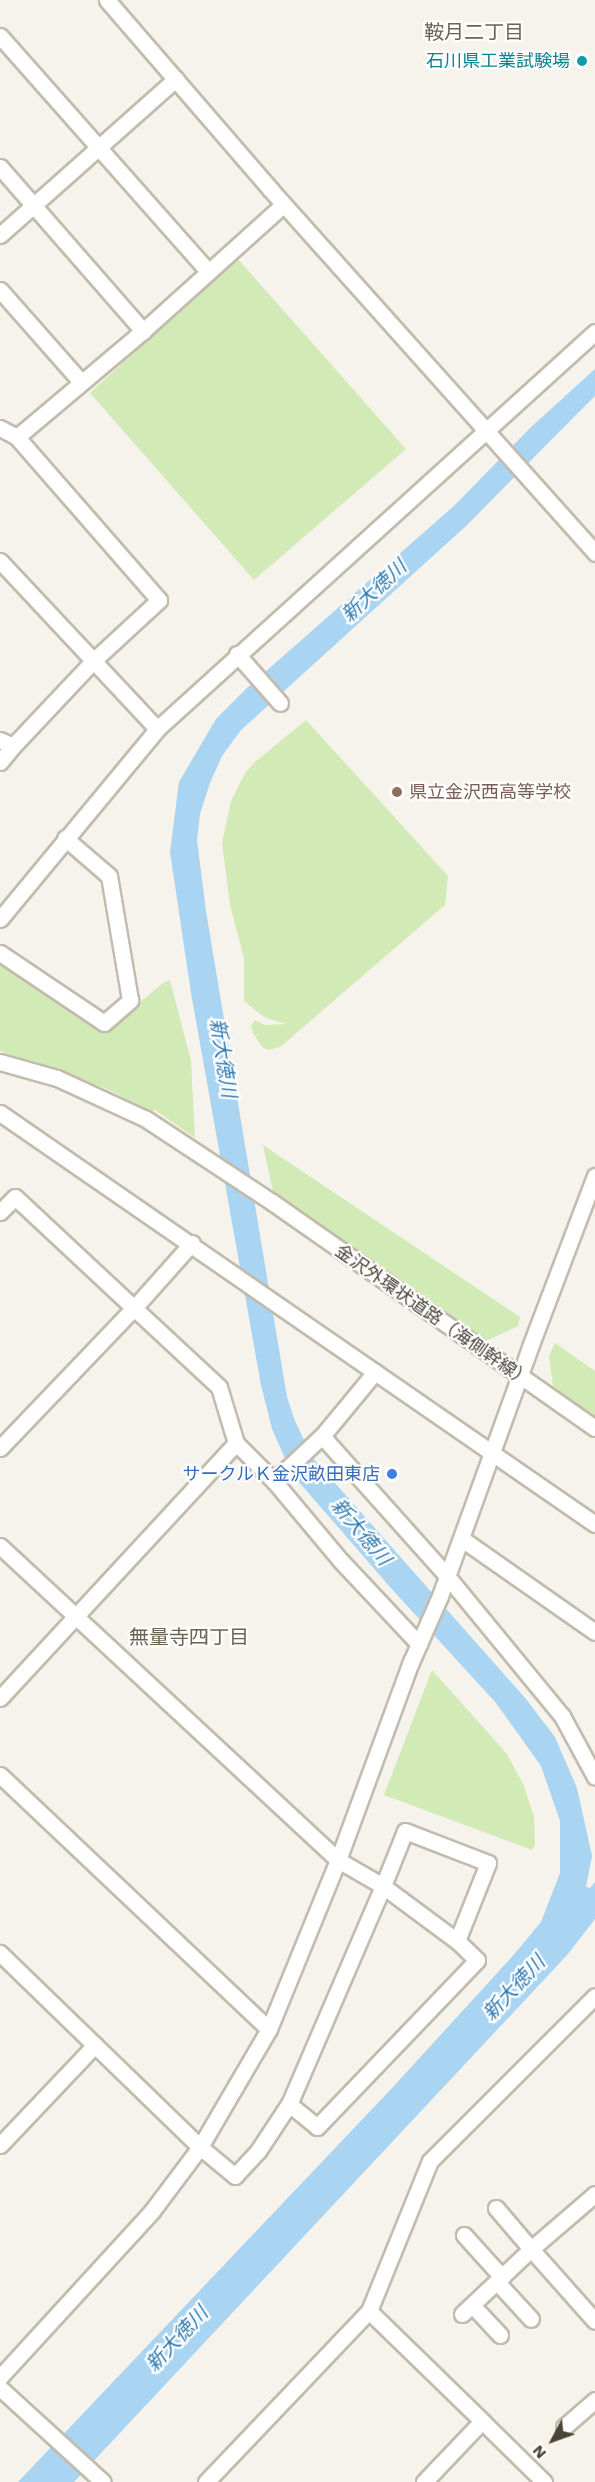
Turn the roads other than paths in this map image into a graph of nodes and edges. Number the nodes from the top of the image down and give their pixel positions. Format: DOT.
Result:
graph roads {
  1 [pos="107,0"];
  2 [pos="0,36"];
  3 [pos="176,79"];
  4 [pos="100,148"];
  5 [pos="0,167"];
  6 [pos="33,204"];
  7 [pos="284,205"];
  8 [pos="0,235"];
  9 [pos="208,272"];
  10 [pos="0,290"];
  11 [pos="143,331"];
  12 [pos="595,332"];
  13 [pos="81,382"];
  14 [pos="0,428"];
  15 [pos="486,429"];
  16 [pos="17,438"];
  17 [pos="595,553"];
  18 [pos="0,561"];
  19 [pos="237,654"];
  20 [pos="93,661"];
  21 [pos="280,703"];
  22 [pos="157,729"];
  23 [pos="7,743"];
  24 [pos="0,762"];
  25 [pos="65,838"];
  26 [pos="0,919"];
  27 [pos="0,953"];
  28 [pos="0,1062"];
  29 [pos="0,1113"];
  30 [pos="595,1176"];
  31 [pos="0,1212"];
  32 [pos="193,1245"];
  33 [pos="134,1308"];
  34 [pos="375,1372"];
  35 [pos="520,1377"];
  36 [pos="595,1428"];
  37 [pos="317,1440"];
  38 [pos="236,1443"];
  39 [pos="0,1448"];
  40 [pos="492,1453"];
  41 [pos="276,1479"];
  42 [pos="595,1524"];
  43 [pos="462,1539"];
  44 [pos="0,1546"];
  45 [pos="447,1576"];
  46 [pos="77,1617"];
  47 [pos="595,1632"];
  48 [pos="421,1640"];
  49 [pos="0,1698"];
  50 [pos="0,1775"];
  51 [pos="595,1777"];
  52 [pos="338,1860"];
  53 [pos="383,1886"];
  54 [pos="457,1941"];
  55 [pos="0,1953"];
  56 [pos="595,1996"];
  57 [pos="269,2029"];
  58 [pos="95,2045"];
  59 [pos="289,2104"];
  60 [pos="0,2145"];
  61 [pos="200,2148"];
  62 [pos="595,2194"];
  63 [pos="495,2208"];
  64 [pos="464,2235"];
  65 [pos="531,2249"];
  66 [pos="499,2279"];
  67 [pos="369,2311"];
  68 [pos="531,2319"];
  69 [pos="595,2321"];
  70 [pos="500,2336"];
  71 [pos="0,2377"];
  72 [pos="0,2388"];
  73 [pos="595,2400"];
  74 [pos="482,2421"];
  75 [pos="564,2427"];
  76 [pos="98,2478"];
  77 [pos="206,2482"];
  78 [pos="424,2482"];
  79 [pos="544,2482"];
  1 -- 3 [label="street"];
  2 -- 4 [label="street"];
  3 -- 4 [label="street"];
  3 -- 7 [label="street"];
  4 -- 6 [label="street"];
  4 -- 9 [label="street"];
  5 -- 6 [label="street"];
  6 -- 8 [label="street"];
  6 -- 11 [label="street"];
  7 -- 9 [label="street"];
  7 -- 15 [label="street"];
  9 -- 11 [label="street"];
  10 -- 13 [label="street"];
  11 -- 13 [label="street"];
  12 -- 15 [label="street"];
  13 -- 16 [label="street"];
  14 -- 16 [label="street"];
  15 -- 17 [label="street"];
  15 -- 19 [label="street"];
  16 -- 20 [label="street"];
  18 -- 20 [label="street"];
  19 -- 21 [label="street"];
  19 -- 22 [label="street"];
  20 -- 22 [label="street"];
  20 -- 23 [label="street"];
  22 -- 25 [label="street"];
  23 -- 24 [label="street"];
  25 -- 26 [label="street"];
  25 -- 27 [label="street"];
  28 -- 35 [label="street, 金沢外環状道路（海側幹線）"];
  29 -- 32 [label="street"];
  30 -- 35 [label="street"];
  31 -- 33 [label="street"];
  32 -- 33 [label="street"];
  32 -- 34 [label="street"];
  33 -- 38 [label="street"];
  33 -- 39 [label="street"];
  34 -- 37 [label="street"];
  34 -- 40 [label="street"];
  35 -- 36 [label="street, 金沢外環状道路（海側幹線）"];
  35 -- 40 [label="street"];
  37 -- 41 [label="street"];
  37 -- 45 [label="street"];
  38 -- 41 [label="street"];
  38 -- 46 [label="street"];
  40 -- 42 [label="street"];
  40 -- 43 [label="street"];
  41 -- 48 [label="street"];
  43 -- 45 [label="street"];
  43 -- 47 [label="street"];
  44 -- 46 [label="street"];
  45 -- 48 [label="street"];
  45 -- 51 [label="street"];
  46 -- 49 [label="street"];
  46 -- 52 [label="street"];
  48 -- 52 [label="street"];
  50 -- 57 [label="street"];
  52 -- 53 [label="street"];
  52 -- 57 [label="street"];
  53 -- 54 [label="street"];
  53 -- 54 [label="street"];
  53 -- 59 [label="street"];
  54 -- 59 [label="street"];
  55 -- 58 [label="street"];
  56 -- 67 [label="street"];
  57 -- 61 [label="street"];
  58 -- 60 [label="street"];
  58 -- 61 [label="street"];
  59 -- 61 [label="street"];
  61 -- 71 [label="street"];
  62 -- 65 [label="street"];
  63 -- 65 [label="street"];
  64 -- 66 [label="street"];
  65 -- 66 [label="street"];
  65 -- 69 [label="street"];
  66 -- 68 [label="street"];
  66 -- 70 [label="street"];
  67 -- 74 [label="street"];
  67 -- 77 [label="street"];
  72 -- 76 [label="street"];
  73 -- 75 [label="street"];
  74 -- 78 [label="street"];
  74 -- 79 [label="street"];
}
